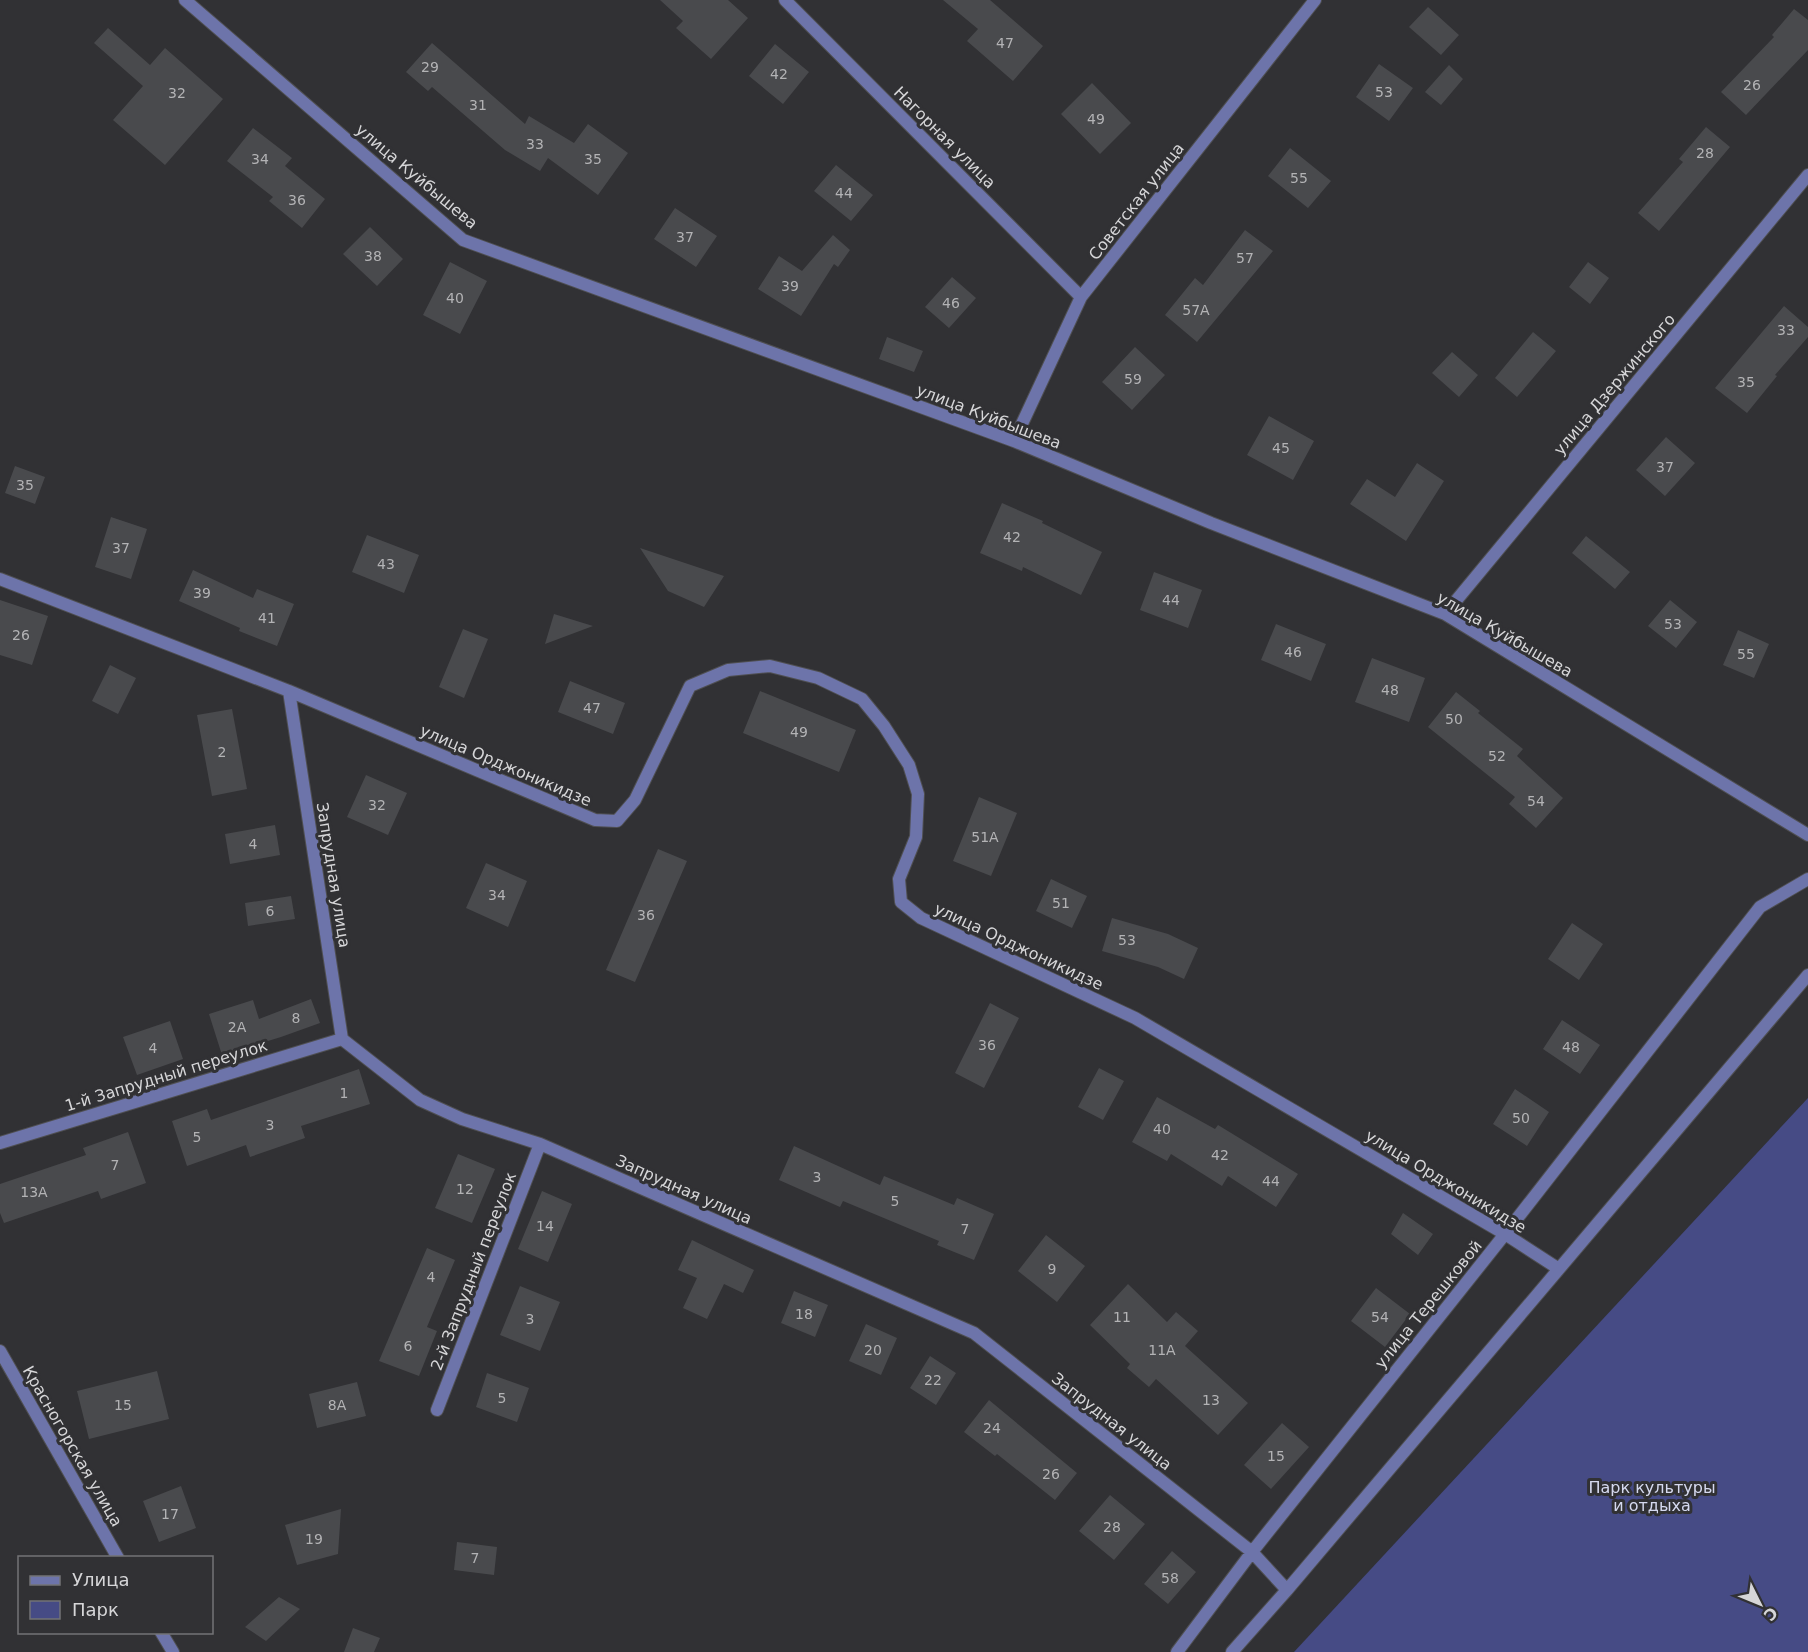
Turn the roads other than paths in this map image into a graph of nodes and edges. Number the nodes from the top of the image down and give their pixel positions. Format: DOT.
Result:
graph roads {
  1 [pos="185,0"];
  2 [pos="785,0"];
  3 [pos="1315,0"];
  4 [pos="1808,175"];
  5 [pos="1081,297"];
  6 [pos="1014,441"];
  7 [pos="0,579"];
  8 [pos="1444,614"];
  9 [pos="289,691"];
  10 [pos="1808,835"];
  11 [pos="1808,879"];
  12 [pos="1808,975"];
  13 [pos="342,1039"];
  14 [pos="0,1143"];
  15 [pos="540,1144"];
  16 [pos="1505,1234"];
  17 [pos="1559,1269"];
  18 [pos="0,1352"];
  19 [pos="437,1410"];
  20 [pos="1252,1552"];
  21 [pos="117,1556"];
  22 [pos="1287,1590"];
  23 [pos="162,1634"];
  24 [pos="173,1651"];
  25 [pos="1177,1652"];
  26 [pos="1232,1652"];
  1 -- 6 [label="street, улица Куйбышева"];
  2 -- 5 [label="street, Нагорная улица"];
  3 -- 5 [label="street, Советская улица"];
  4 -- 8 [label="street, улица Дзержинского"];
  5 -- 6 [label="street, Советская улица"];
  6 -- 8 [label="street, улица Куйбышева"];
  7 -- 9 [label="street, улица Орджоникидзе"];
  8 -- 10 [label="street, улица Куйбышева"];
  9 -- 13 [label="street, Запрудная улица"];
  9 -- 16 [label="street, улица Орджоникидзе"];
  11 -- 16 [label="street, улица Терешковой"];
  12 -- 17 [label="street"];
  13 -- 14 [label="street, 1-й Запрудный переулок"];
  13 -- 15 [label="street, Запрудная улица"];
  15 -- 19 [label="street, 2-й Запрудный переулок"];
  15 -- 20 [label="street, Запрудная улица"];
  16 -- 17 [label="street, улица Орджоникидзе"];
  16 -- 20 [label="street, улица Терешковой"];
  17 -- 22 [label="street"];
  18 -- 21 [label="street, Красногорская улица"];
  20 -- 22 [label="street, Запрудная улица"];
  20 -- 25 [label="street, улица Терешковой"];
  22 -- 26 [label="street"];
  23 -- 24 [label="street"];
}
